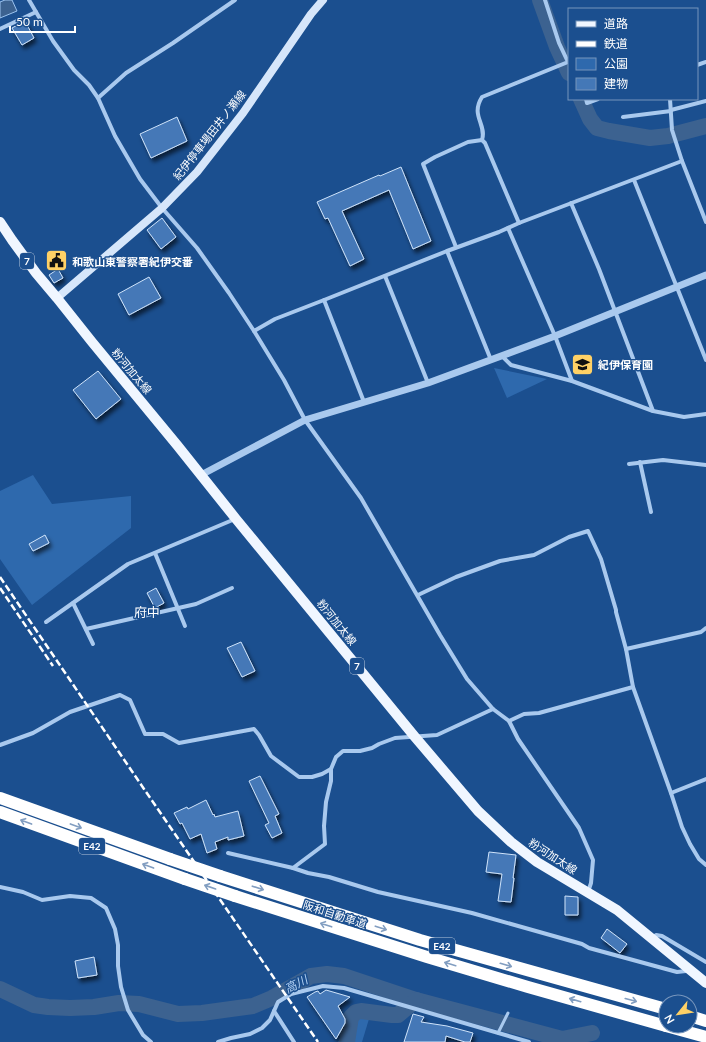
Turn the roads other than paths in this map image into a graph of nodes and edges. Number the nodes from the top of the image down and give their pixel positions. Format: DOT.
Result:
graph roads {
  1 [pos="29,0"];
  2 [pos="235,0"];
  3 [pos="323,0"];
  4 [pos="545,0"];
  5 [pos="36,12"];
  6 [pos="0,29"];
  7 [pos="568,63"];
  8 [pos="98,98"];
  9 [pos="586,100"];
  10 [pos="596,100"];
  11 [pos="670,100"];
  12 [pos="706,101"];
  13 [pos="671,111"];
  14 [pos="623,117"];
  15 [pos="482,140"];
  16 [pos="682,161"];
  17 [pos="634,180"];
  18 [pos="572,203"];
  19 [pos="162,208"];
  20 [pos="0,222"];
  21 [pos="706,222"];
  22 [pos="519,223"];
  23 [pos="508,228"];
  24 [pos="456,247"];
  25 [pos="446,251"];
  26 [pos="706,275"];
  27 [pos="385,276"];
  28 [pos="677,287"];
  29 [pos="57,298"];
  30 [pos="324,300"];
  31 [pos="614,311"];
  32 [pos="254,331"];
  33 [pos="555,336"];
  34 [pos="502,356"];
  35 [pos="491,360"];
  36 [pos="706,360"];
  37 [pos="572,381"];
  38 [pos="428,383"];
  39 [pos="364,402"];
  40 [pos="653,411"];
  41 [pos="706,414"];
  42 [pos="305,420"];
  43 [pos="640,462"];
  44 [pos="630,464"];
  45 [pos="706,465"];
  46 [pos="201,475"];
  47 [pos="650,512"];
  48 [pos="236,519"];
  49 [pos="154,553"];
  50 [pos="232,588"];
  51 [pos="418,595"];
  52 [pos="73,603"];
  53 [pos="178,609"];
  54 [pos="46,622"];
  55 [pos="185,626"];
  56 [pos="706,628"];
  57 [pos="86,629"];
  58 [pos="93,644"];
  59 [pos="626,649"];
  60 [pos="633,687"];
  61 [pos="493,709"];
  62 [pos="509,721"];
  63 [pos="415,737"];
  64 [pos="0,745"];
  65 [pos="331,769"];
  66 [pos="706,779"];
  67 [pos="671,793"];
  68 [pos="0,798"];
  69 [pos="0,812"];
  70 [pos="228,853"];
  71 [pos="706,865"];
  72 [pos="293,868"];
  73 [pos="0,884"];
  74 [pos="0,887"];
  75 [pos="588,892"];
  76 [pos="651,938"];
  77 [pos="706,962"];
  78 [pos="689,969"];
  79 [pos="706,982"];
  80 [pos="658,1007"];
  81 [pos="274,1011"];
  82 [pos="508,1013"];
  83 [pos="658,1024"];
  84 [pos="499,1031"];
  85 [pos="695,1034"];
  86 [pos="706,1037"];
  87 [pos="151,1042"];
  88 [pos="218,1042"];
  89 [pos="294,1042"];
  90 [pos="529,1042"];
  1 -- 5 [label="street"];
  2 -- 8 [label="street"];
  3 -- 19 [label="main road, 紀伊停車場田井ノ瀬線"];
  4 -- 7 [label="street"];
  5 -- 6 [label="street"];
  5 -- 8 [label="street"];
  7 -- 15 [label="street"];
  8 -- 19 [label="street"];
  9 -- 10 [label="street"];
  11 -- 13 [label="street"];
  12 -- 13 [label="street"];
  13 -- 14 [label="street"];
  13 -- 16 [label="street"];
  15 -- 22 [label="street"];
  15 -- 24 [label="street"];
  16 -- 17 [label="street"];
  16 -- 21 [label="street"];
  17 -- 18 [label="street"];
  17 -- 28 [label="street"];
  18 -- 22 [label="street"];
  18 -- 31 [label="street"];
  19 -- 29 [label="main road, 紀伊停車場田井ノ瀬線"];
  19 -- 32 [label="street"];
  20 -- 29 [label="main road, 粉河加太線 / 7"];
  22 -- 23 [label="street"];
  23 -- 24 [label="street"];
  23 -- 33 [label="street"];
  24 -- 25 [label="street"];
  25 -- 27 [label="street"];
  25 -- 35 [label="street"];
  26 -- 28 [label="street"];
  27 -- 30 [label="street"];
  27 -- 38 [label="street"];
  28 -- 31 [label="street"];
  28 -- 36 [label="street"];
  29 -- 46 [label="main road, 粉河加太線 / 7"];
  30 -- 32 [label="street"];
  30 -- 39 [label="street"];
  31 -- 33 [label="street"];
  31 -- 40 [label="street"];
  32 -- 42 [label="street"];
  33 -- 34 [label="street"];
  33 -- 37 [label="street"];
  34 -- 35 [label="street"];
  34 -- 37 [label="street"];
  35 -- 38 [label="street"];
  37 -- 40 [label="street"];
  38 -- 39 [label="street"];
  39 -- 42 [label="street"];
  40 -- 41 [label="street"];
  42 -- 46 [label="street"];
  42 -- 51 [label="street"];
  43 -- 44 [label="street"];
  43 -- 45 [label="street"];
  43 -- 47 [label="street"];
  46 -- 48 [label="main road, 粉河加太線 / 7"];
  48 -- 49 [label="street"];
  48 -- 63 [label="main road, 粉河加太線 / 7"];
  49 -- 52 [label="street"];
  49 -- 53 [label="street"];
  50 -- 53 [label="street"];
  51 -- 59 [label="street"];
  51 -- 61 [label="street"];
  52 -- 54 [label="street"];
  52 -- 57 [label="street"];
  53 -- 55 [label="street"];
  53 -- 57 [label="street"];
  56 -- 59 [label="street"];
  57 -- 58 [label="street"];
  59 -- 60 [label="street"];
  60 -- 62 [label="street"];
  60 -- 67 [label="street"];
  61 -- 62 [label="street"];
  61 -- 63 [label="street"];
  62 -- 75 [label="street"];
  63 -- 65 [label="street"];
  63 -- 75 [label="main road, 粉河加太線 / 7"];
  64 -- 65 [label="street"];
  65 -- 72 [label="street"];
  66 -- 67 [label="street"];
  67 -- 71 [label="street"];
  68 -- 80 [label="highway, 阪和自動車道 / E42, one-way, bridge"];
  83 -- 69 [label="highway, 阪和自動車道 / E42, one-way, bridge"];
  70 -- 72 [label="street"];
  72 -- 78 [label="street"];
  73 -- 74 [label="street"];
  74 -- 87 [label="street"];
  75 -- 76 [label="main road, 粉河加太線 / 7"];
  76 -- 77 [label="street"];
  76 -- 78 [label="main road, 粉河加太線 / 7"];
  78 -- 79 [label="main road, 粉河加太線 / 7"];
  81 -- 84 [label="street"];
  81 -- 88 [label="street"];
  81 -- 89 [label="street"];
  82 -- 84 [label="lane"];
  84 -- 90 [label="street"];
  85 -- 86 [label="highway, 阪和自動車道 / E42"];
}
